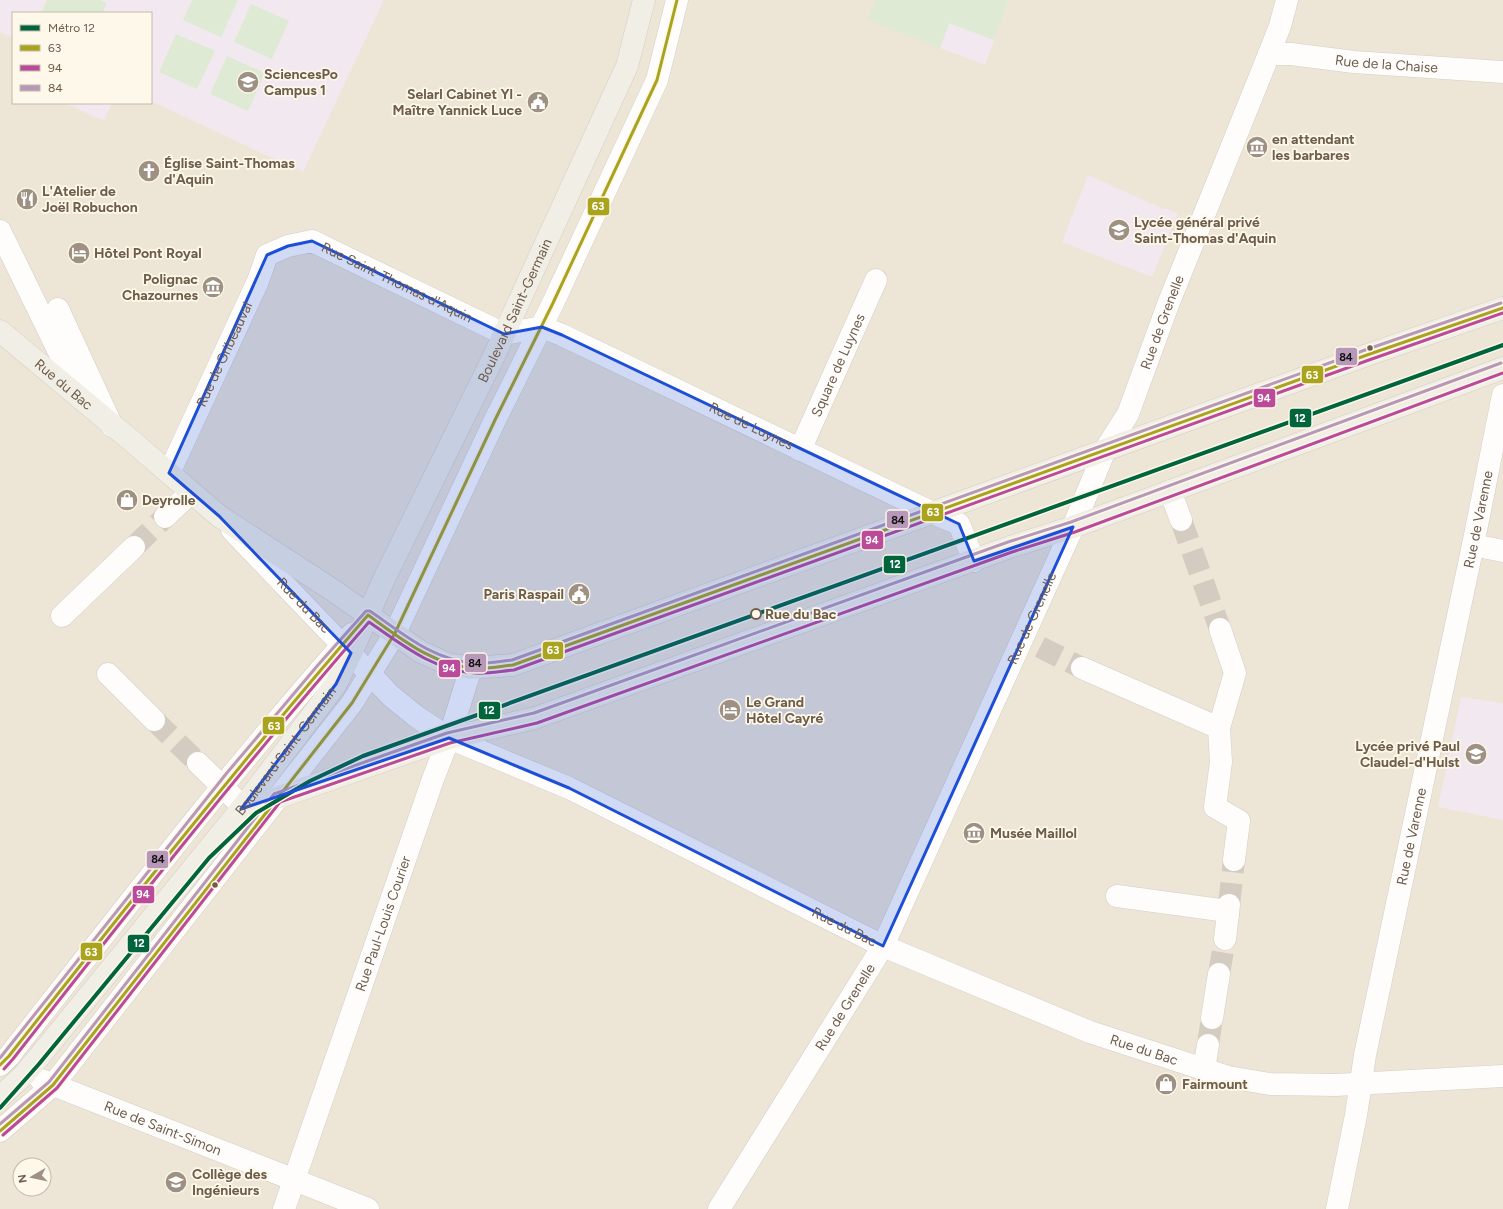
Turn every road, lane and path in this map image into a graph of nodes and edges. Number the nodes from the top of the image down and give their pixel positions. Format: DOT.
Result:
graph roads {
  1 [pos="644,0"];
  2 [pos="677,0"];
  3 [pos="1287,0"];
  4 [pos="1269,54"];
  5 [pos="1503,72"];
  6 [pos="0,231"];
  7 [pos="288,246"];
  8 [pos="876,280"];
  9 [pos="1503,308"];
  10 [pos="58,309"];
  11 [pos="542,327"];
  12 [pos="0,331"];
  13 [pos="504,334"];
  14 [pos="1503,368"];
  15 [pos="1503,395"];
  16 [pos="82,399"];
  17 [pos="112,426"];
  18 [pos="800,450"];
  19 [pos="1105,450"];
  20 [pos="169,473"];
  21 [pos="1170,491"];
  22 [pos="191,492"];
  23 [pos="933,513"];
  24 [pos="219,516"];
  25 [pos="165,517"];
  26 [pos="1181,520"];
  27 [pos="1073,527"];
  28 [pos="1473,545"];
  29 [pos="134,547"];
  30 [pos="1503,551"];
  31 [pos="974,561"];
  32 [pos="368,615"];
  33 [pos="62,616"];
  34 [pos="1220,629"];
  35 [pos="395,633"];
  36 [pos="347,648"];
  37 [pos="471,668"];
  38 [pos="1082,668"];
  39 [pos="370,673"];
  40 [pos="108,674"];
  41 [pos="154,720"];
  42 [pos="1219,728"];
  43 [pos="449,738"];
  44 [pos="198,763"];
  45 [pos="222,787"];
  46 [pos="277,798"];
  47 [pos="242,808"];
  48 [pos="1234,860"];
  49 [pos="1117,896"];
  50 [pos="1225,939"];
  51 [pos="883,946"];
  52 [pos="1219,974"];
  53 [pos="1212,1018"];
  54 [pos="1208,1046"];
  55 [pos="0,1065"];
  56 [pos="1204,1069"];
  57 [pos="25,1074"];
  58 [pos="1503,1076"];
  59 [pos="1361,1084"];
  60 [pos="53,1085"];
  61 [pos="0,1097"];
  62 [pos="0,1131"];
  63 [pos="294,1180"];
  64 [pos="284,1209"];
  65 [pos="368,1209"];
  66 [pos="718,1209"];
  67 [pos="1337,1209"];
  1 -- 13 [label="main road, Boulevard Saint-Germain"];
  2 -- 11 [label="street, Boulevard Saint-Germain"];
  3 -- 4 [label="street, Rue de Grenelle"];
  4 -- 5 [label="street, Rue de la Chaise"];
  4 -- 19 [label="street, Rue de Grenelle"];
  6 -- 16 [label="street"];
  7 -- 13 [label="street, Rue Saint-Thomas d'Aquin"];
  7 -- 20 [label="street, Rue de Gribeauval"];
  8 -- 18 [label="street, Square de Luynes"];
  9 -- 19 [label="main road, Rue du Bac"];
  10 -- 17 [label="street"];
  11 -- 13 [label="street"];
  11 -- 18 [label="street, Rue de Luynes"];
  11 -- 35 [label="street, Boulevard Saint-Germain"];
  12 -- 16 [label="main road, Rue du Bac"];
  13 -- 32 [label="main road, Boulevard Saint-Germain"];
  14 -- 21 [label="main road"];
  15 -- 28 [label="street, Rue de Varenne"];
  16 -- 17 [label="main road, Rue du Bac"];
  17 -- 20 [label="main road, Rue du Bac"];
  18 -- 23 [label="street, Rue de Luynes"];
  19 -- 23 [label="main road, Rue du Bac"];
  19 -- 27 [label="street, Rue de Grenelle"];
  20 -- 22 [label="main road, Rue du Bac"];
  21 -- 26 [label="street"];
  21 -- 27 [label="main road"];
  22 -- 24 [label="main road, Rue du Bac"];
  22 -- 25 [label="street"];
  23 -- 31 [label="street, Rue de Luynes"];
  23 -- 37 [label="main road, Rue du Bac"];
  24 -- 32 [label="main road, Rue du Bac"];
  24 -- 36 [label="street, Rue du Bac"];
  27 -- 31 [label="main road"];
  27 -- 51 [label="street, Rue de Grenelle"];
  28 -- 30 [label="street"];
  28 -- 59 [label="street, Rue de Varenne"];
  29 -- 33 [label="street"];
  31 -- 43 [label="main road"];
  32 -- 35 [label="main road, Rue du Bac"];
  32 -- 36 [label="main road, Boulevard Saint-Germain"];
  34 -- 42 [label="street"];
  35 -- 37 [label="main road, Rue du Bac"];
  35 -- 39 [label="street, Boulevard Saint-Germain"];
  36 -- 39 [label="street, Rue du Bac"];
  36 -- 45 [label="street, Boulevard Saint-Germain"];
  36 -- 47 [label="main road, Boulevard Saint-Germain"];
  37 -- 43 [label="street, Rue Paul-Louis Courier"];
  38 -- 42 [label="street"];
  39 -- 43 [label="street, Rue du Bac"];
  39 -- 46 [label="street, Boulevard Saint-Germain"];
  40 -- 41 [label="street"];
  42 -- 48 [label="street"];
  43 -- 46 [label="main road"];
  43 -- 51 [label="street, Rue du Bac"];
  43 -- 63 [label="street, Rue Paul-Louis Courier"];
  44 -- 45 [label="street"];
  45 -- 47 [label="street"];
  45 -- 55 [label="street, Boulevard Saint-Germain"];
  46 -- 47 [label="main road"];
  46 -- 60 [label="street, Boulevard Saint-Germain"];
  47 -- 57 [label="main road, Boulevard Saint-Germain"];
  49 -- 50 [label="street"];
  51 -- 56 [label="street, Rue du Bac"];
  51 -- 66 [label="street, Rue de Grenelle"];
  52 -- 53 [label="street"];
  54 -- 56 [label="street"];
  56 -- 59 [label="street, Rue du Bac"];
  57 -- 60 [label="street, Rue de Saint-Simon"];
  57 -- 61 [label="main road, Boulevard Saint-Germain"];
  58 -- 59 [label="street, Rue du Bac"];
  59 -- 67 [label="street, Rue de Varenne"];
  60 -- 62 [label="street, Boulevard Saint-Germain"];
  60 -- 63 [label="street, Rue de Saint-Simon"];
  63 -- 64 [label="street, Rue Paul-Louis Courier"];
  63 -- 65 [label="street, Rue de Saint-Simon"];
}
